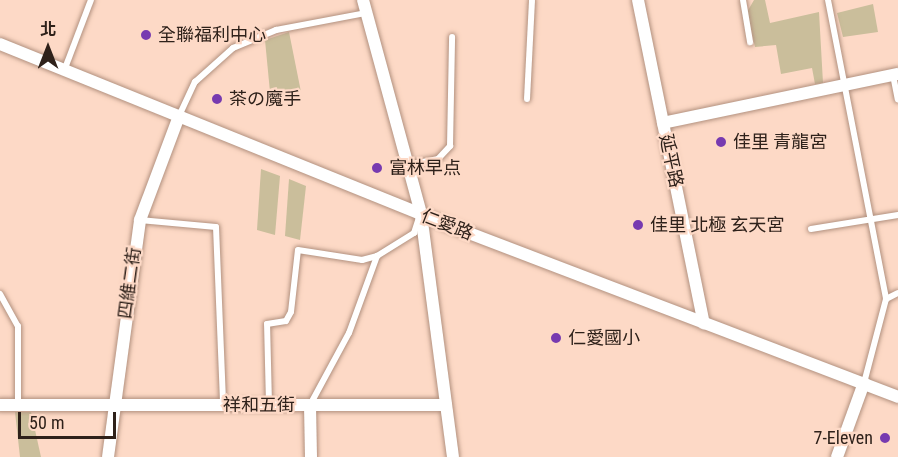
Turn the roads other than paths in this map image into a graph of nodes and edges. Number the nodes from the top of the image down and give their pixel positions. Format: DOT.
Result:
graph roads {
  1 [pos="91,0"];
  2 [pos="363,0"];
  3 [pos="532,0"];
  4 [pos="638,0"];
  5 [pos="743,0"];
  6 [pos="828,0"];
  7 [pos="367,13"];
  8 [pos="452,37"];
  9 [pos="750,42"];
  10 [pos="0,44"];
  11 [pos="63,71"];
  12 [pos="896,75"];
  13 [pos="846,84"];
  14 [pos="527,99"];
  15 [pos="898,100"];
  16 [pos="179,116"];
  17 [pos="663,123"];
  18 [pos="407,165"];
  19 [pos="421,214"];
  20 [pos="898,215"];
  21 [pos="140,220"];
  22 [pos="871,220"];
  23 [pos="811,229"];
  24 [pos="377,256"];
  25 [pos="898,293"];
  26 [pos="0,294"];
  27 [pos="886,299"];
  28 [pos="704,323"];
  29 [pos="864,383"];
  30 [pos="898,397"];
  31 [pos="0,405"];
  32 [pos="18,405"];
  33 [pos="223,405"];
  34 [pos="269,405"];
  35 [pos="310,405"];
  36 [pos="446,405"];
  37 [pos="114,407"];
  38 [pos="108,457"];
  39 [pos="311,457"];
  40 [pos="453,457"];
  41 [pos="837,457"];
  1 -- 11 [label="lane"];
  2 -- 7 [label="street"];
  3 -- 14 [label="lane"];
  4 -- 17 [label="street, 延平路"];
  5 -- 9 [label="lane"];
  6 -- 13 [label="lane"];
  7 -- 16 [label="lane"];
  7 -- 18 [label="street"];
  8 -- 18 [label="lane"];
  10 -- 11 [label="street, 仁愛路"];
  11 -- 16 [label="street, 仁愛路"];
  12 -- 13 [label="street"];
  12 -- 15 [label="lane"];
  13 -- 17 [label="street"];
  13 -- 22 [label="lane"];
  16 -- 19 [label="street, 仁愛路"];
  16 -- 21 [label="street, 四維二街"];
  17 -- 28 [label="street, 延平路"];
  18 -- 19 [label="street"];
  19 -- 24 [label="lane"];
  19 -- 28 [label="street, 仁愛路"];
  19 -- 36 [label="street"];
  20 -- 22 [label="lane"];
  21 -- 33 [label="lane"];
  21 -- 37 [label="street, 四維二街"];
  22 -- 23 [label="lane"];
  22 -- 27 [label="lane"];
  24 -- 34 [label="lane"];
  24 -- 35 [label="lane"];
  25 -- 27 [label="lane"];
  26 -- 32 [label="lane"];
  27 -- 29 [label="lane"];
  28 -- 29 [label="street, 仁愛路"];
  29 -- 30 [label="street, 仁愛路"];
  29 -- 41 [label="street"];
  31 -- 32 [label="street, 祥和五街"];
  32 -- 37 [label="street, 祥和五街"];
  33 -- 34 [label="street, 祥和五街"];
  33 -- 37 [label="street, 祥和五街"];
  34 -- 35 [label="street, 祥和五街"];
  35 -- 36 [label="street, 祥和五街"];
  35 -- 39 [label="street"];
  36 -- 40 [label="street"];
  37 -- 38 [label="street, 四維二街"];
}
